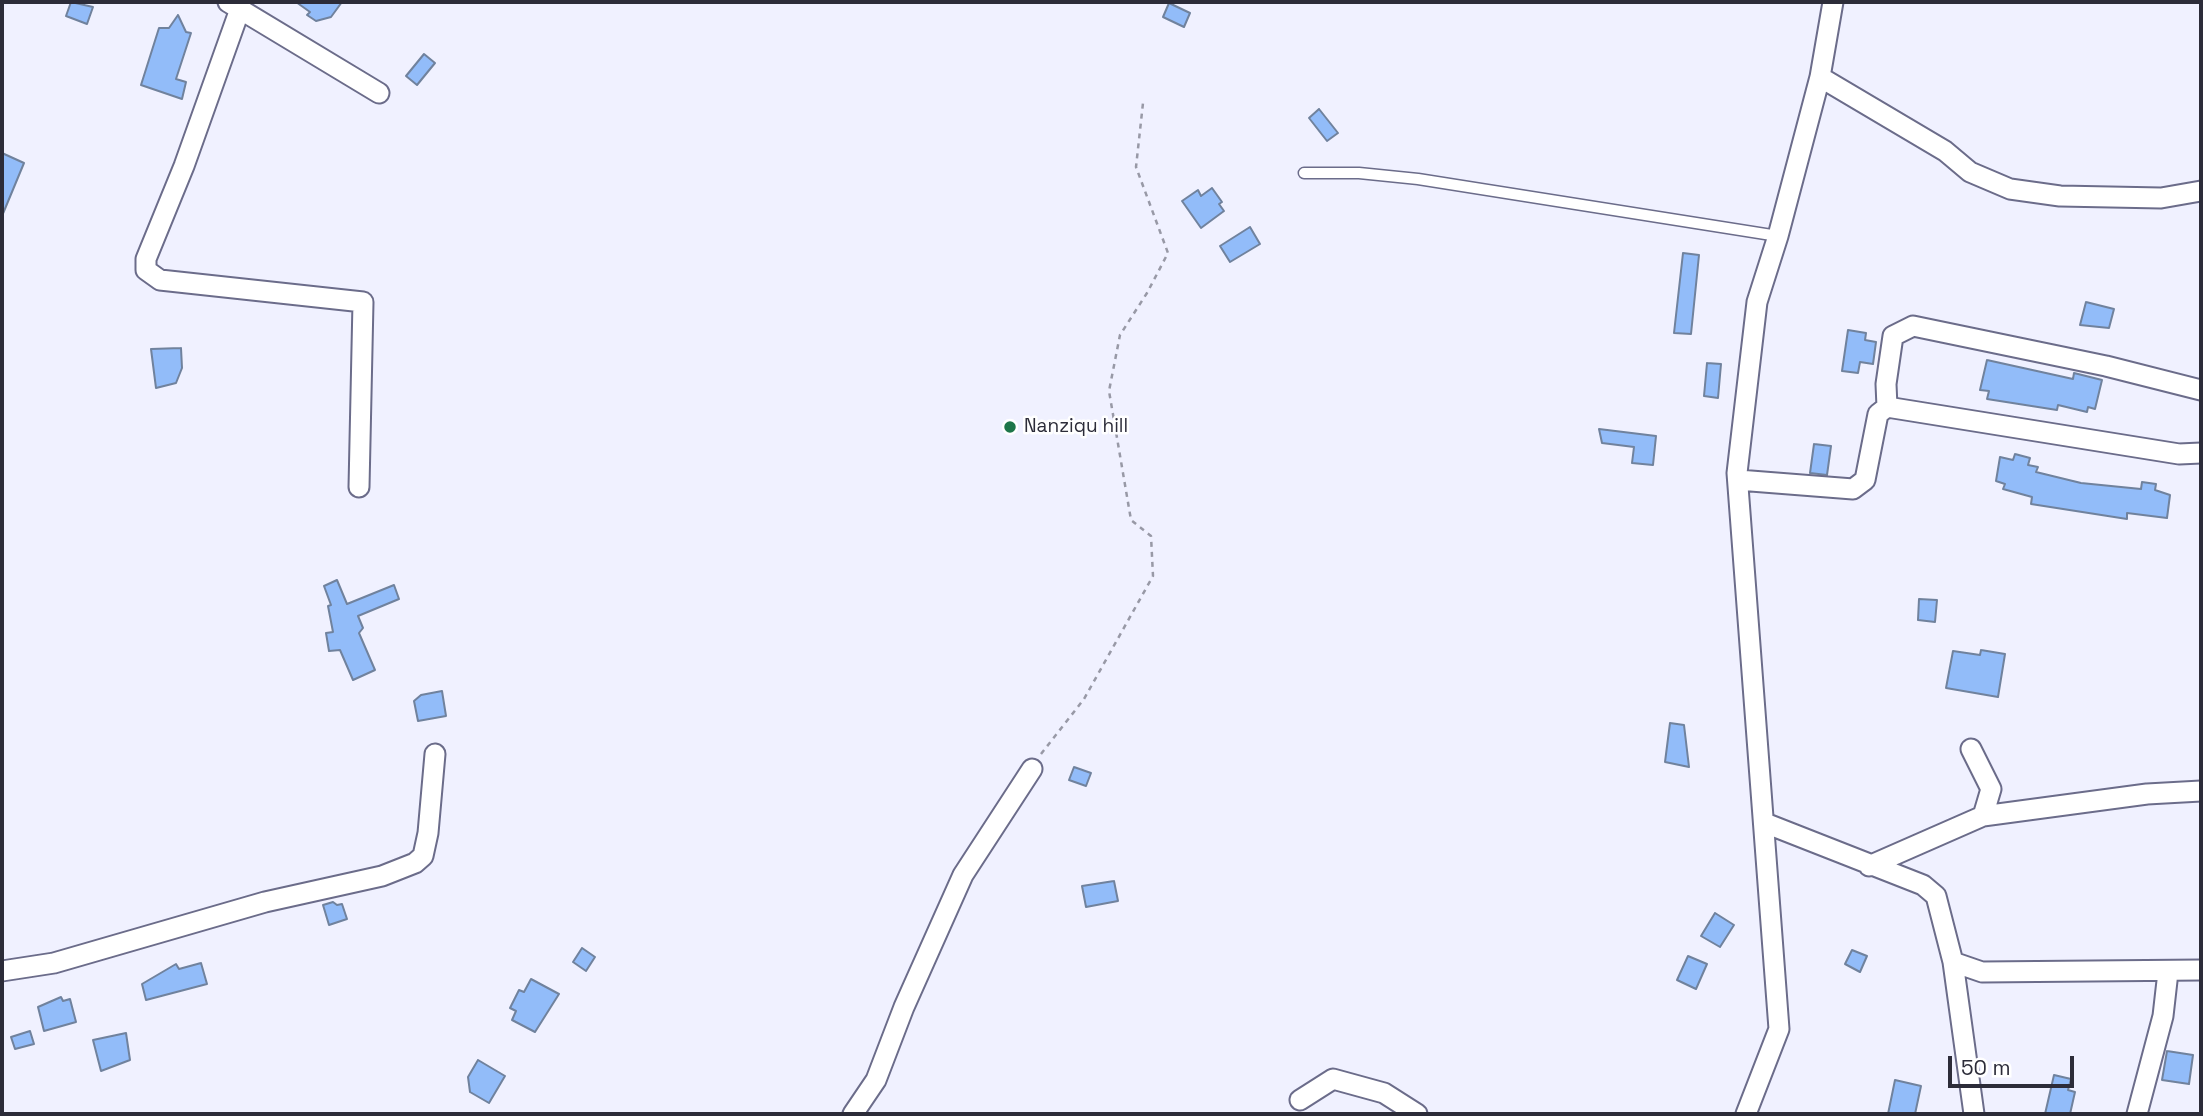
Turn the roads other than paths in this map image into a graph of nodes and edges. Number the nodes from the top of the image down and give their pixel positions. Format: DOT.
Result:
graph roads {
  1 [pos="1833,2"];
  2 [pos="234,5"];
  3 [pos="1820,77"];
  4 [pos="379,93"];
  5 [pos="1304,173"];
  6 [pos="2201,191"];
  7 [pos="1778,236"];
  8 [pos="2201,390"];
  9 [pos="1887,407"];
  10 [pos="2201,453"];
  11 [pos="1738,480"];
  12 [pos="359,487"];
  13 [pos="1971,749"];
  14 [pos="435,754"];
  15 [pos="1032,769"];
  16 [pos="2201,791"];
  17 [pos="1983,816"];
  18 [pos="1765,823"];
  19 [pos="1869,866"];
  20 [pos="1953,962"];
  21 [pos="2201,970"];
  22 [pos="2,971"];
  23 [pos="2168,972"];
  24 [pos="1300,1100"];
  25 [pos="853,1114"];
  26 [pos="1417,1114"];
  27 [pos="1746,1114"];
  28 [pos="1974,1114"];
  29 [pos="2137,1114"];
  1 -- 3 [label="street"];
  2 -- 4 [label="street"];
  2 -- 12 [label="street"];
  3 -- 6 [label="street"];
  3 -- 7 [label="street"];
  5 -- 7 [label="lane"];
  7 -- 11 [label="street"];
  8 -- 9 [label="street"];
  9 -- 10 [label="street"];
  9 -- 11 [label="street"];
  11 -- 18 [label="street"];
  13 -- 17 [label="street"];
  14 -- 22 [label="street"];
  15 -- 25 [label="street"];
  16 -- 17 [label="street"];
  17 -- 19 [label="street"];
  18 -- 19 [label="street"];
  18 -- 27 [label="street"];
  19 -- 20 [label="street"];
  20 -- 23 [label="street"];
  20 -- 28 [label="street"];
  21 -- 23 [label="street"];
  23 -- 29 [label="street"];
  24 -- 26 [label="street"];
}
